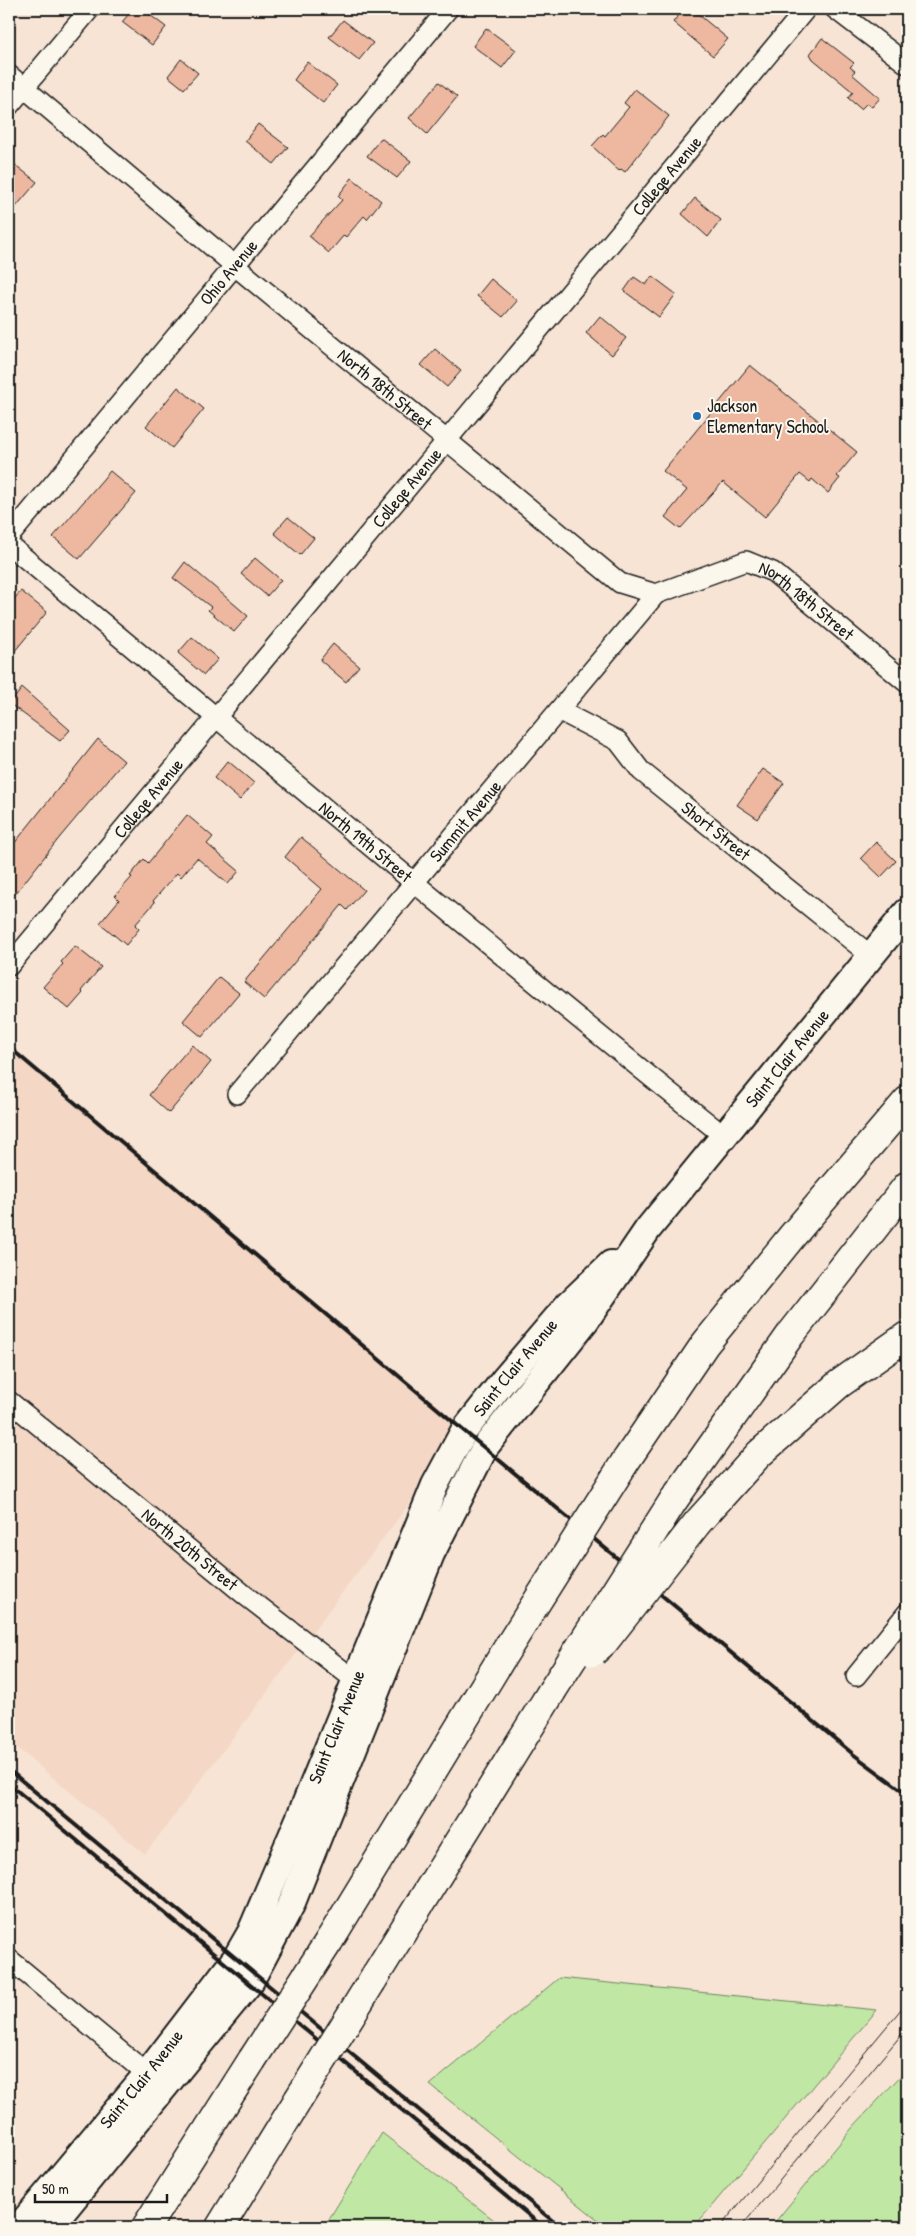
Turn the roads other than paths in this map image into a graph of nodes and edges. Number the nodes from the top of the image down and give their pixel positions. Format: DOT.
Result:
graph roads {
  1 [pos="90,9"];
  2 [pos="448,9"];
  3 [pos="806,9"];
  4 [pos="835,9"];
  5 [pos="907,64"];
  6 [pos="9,76"];
  7 [pos="23,88"];
  8 [pos="9,106"];
  9 [pos="235,266"];
  10 [pos="448,441"];
  11 [pos="9,536"];
  12 [pos="9,545"];
  13 [pos="656,594"];
  14 [pos="907,683"];
  15 [pos="560,711"];
  16 [pos="218,718"];
  17 [pos="414,884"];
  18 [pos="907,912"];
  19 [pos="870,955"];
  20 [pos="9,966"];
  21 [pos="237,1094"];
  22 [pos="907,1101"];
  23 [pos="724,1136"];
  24 [pos="907,1186"];
  25 [pos="907,1336"];
  26 [pos="9,1401"];
  27 [pos="907,1613"];
  28 [pos="856,1676"];
  29 [pos="366,1688"];
  30 [pos="552,1691"];
  31 [pos="9,1959"];
  32 [pos="156,2081"];
  33 [pos="19,2227"];
  34 [pos="50,2227"];
  35 [pos="146,2227"];
  36 [pos="220,2227"];
  1 -- 7 [label="street"];
  2 -- 9 [label="street, Ohio Avenue"];
  3 -- 10 [label="street, College Avenue"];
  4 -- 5 [label="street"];
  6 -- 7 [label="street, North 18th Street"];
  7 -- 8 [label="street"];
  7 -- 9 [label="street, North 18th Street"];
  9 -- 10 [label="street, North 18th Street"];
  9 -- 11 [label="street, Ohio Avenue"];
  10 -- 13 [label="street, North 18th Street"];
  10 -- 16 [label="street, College Avenue"];
  12 -- 16 [label="street, North 19th Street"];
  13 -- 14 [label="street, North 18th Street"];
  13 -- 15 [label="street, Summit Avenue"];
  15 -- 17 [label="street, Summit Avenue"];
  15 -- 19 [label="street, Short Street"];
  16 -- 17 [label="street, North 19th Street"];
  16 -- 20 [label="street, College Avenue"];
  17 -- 21 [label="street, Summit Avenue"];
  17 -- 23 [label="street, North 19th Street"];
  18 -- 19 [label="main road, Saint Clair Avenue"];
  19 -- 23 [label="main road, Saint Clair Avenue"];
  22 -- 35 [label="highway, bridge"];
  23 -- 29 [label="main road, Saint Clair Avenue"];
  24 -- 30 [label="highway, bridge"];
  25 -- 30 [label="highway, bridge"];
  26 -- 29 [label="street, North 20th Street"];
  27 -- 28 [label="street"];
  29 -- 32 [label="main road, Saint Clair Avenue"];
  30 -- 36 [label="highway, bridge"];
  31 -- 32 [label="street"];
  32 -- 33 [label="main road, Saint Clair Avenue"];
  32 -- 34 [label="main road, Saint Clair Avenue"];
}
